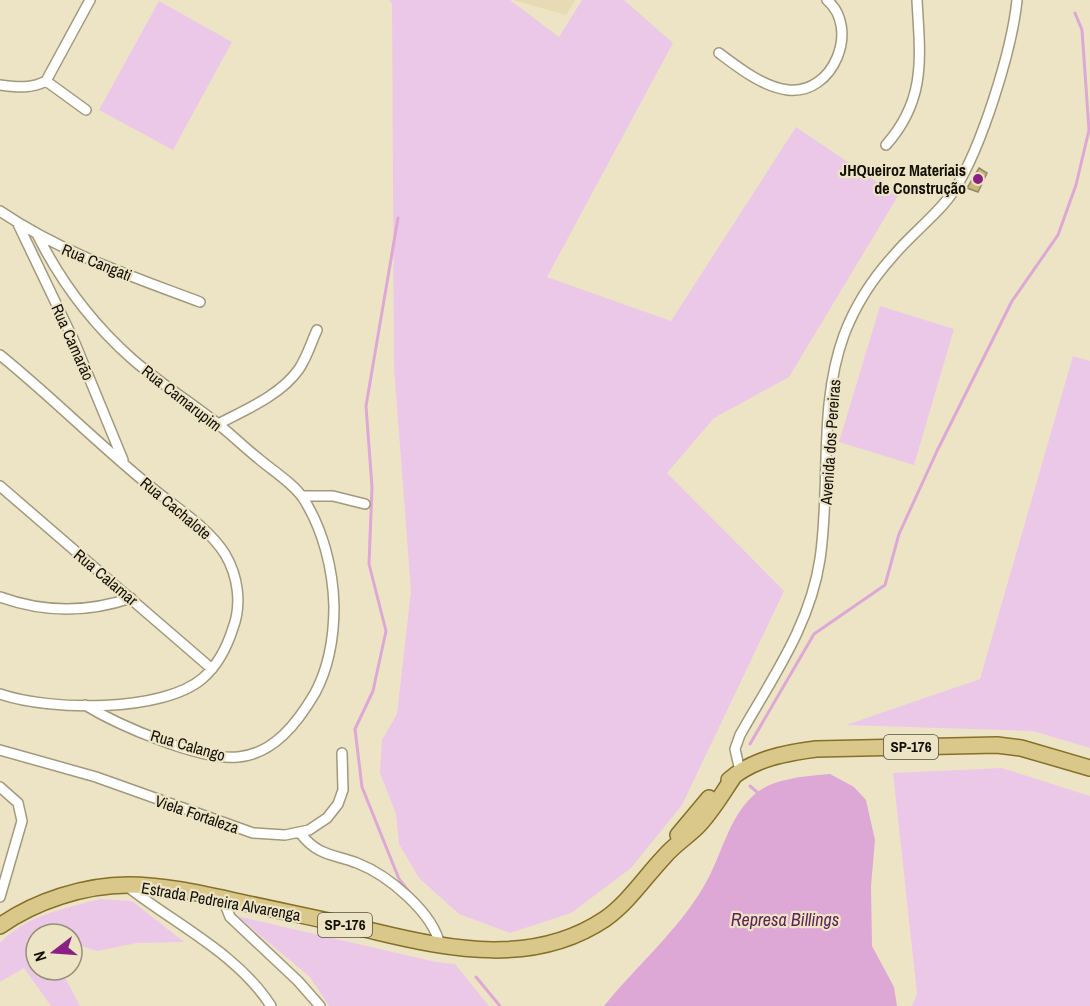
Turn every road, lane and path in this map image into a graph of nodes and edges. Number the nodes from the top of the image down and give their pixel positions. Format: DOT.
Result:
graph roads {
  1 [pos="90,0"];
  2 [pos="826,0"];
  3 [pos="917,0"];
  4 [pos="1017,0"];
  5 [pos="719,53"];
  6 [pos="46,81"];
  7 [pos="0,85"];
  8 [pos="86,110"];
  9 [pos="886,145"];
  10 [pos="0,211"];
  11 [pos="18,224"];
  12 [pos="38,237"];
  13 [pos="200,302"];
  14 [pos="316,330"];
  15 [pos="0,355"];
  16 [pos="218,424"];
  17 [pos="124,462"];
  18 [pos="0,486"];
  19 [pos="302,496"];
  20 [pos="365,504"];
  21 [pos="0,597"];
  22 [pos="131,598"];
  23 [pos="212,669"];
  24 [pos="0,694"];
  25 [pos="85,705"];
  26 [pos="0,750"];
  27 [pos="342,753"];
  28 [pos="1090,768"];
  29 [pos="738,773"];
  30 [pos="0,787"];
  31 [pos="301,834"];
  32 [pos="126,885"];
  33 [pos="0,897"];
  34 [pos="223,899"];
  35 [pos="0,926"];
  36 [pos="440,946"];
  37 [pos="271,1006"];
  38 [pos="320,1006"];
  1 -- 6 [label="street"];
  2 -- 5 [label="street"];
  3 -- 9 [label="street"];
  4 -- 29 [label="street, Avenida dos Pereiras"];
  6 -- 7 [label="street"];
  6 -- 8 [label="street"];
  10 -- 11 [label="street, Rua Cangati"];
  11 -- 12 [label="street, Rua Cangati"];
  11 -- 17 [label="street, Rua Camarão"];
  12 -- 13 [label="street, Rua Cangati"];
  12 -- 16 [label="street, Rua Camarupim"];
  14 -- 16 [label="street"];
  15 -- 17 [label="street, Rua Cachalote"];
  16 -- 19 [label="street, Rua Camarupim"];
  17 -- 23 [label="street, Rua Cachalote"];
  18 -- 22 [label="street, Rua Calamar"];
  19 -- 20 [label="street"];
  19 -- 25 [label="street, Rua Calango"];
  21 -- 22 [label="street"];
  22 -- 23 [label="street, Rua Calamar"];
  23 -- 25 [label="street, Rua Cachalote"];
  24 -- 25 [label="street, Rua Cachalote"];
  26 -- 31 [label="street, Viela Fortaleza"];
  27 -- 31 [label="street"];
  28 -- 29 [label="main road, SP-176"];
  29 -- 36 [label="main road, Estrada Pedreira Alvarenga / SP-176"];
  30 -- 33 [label="street"];
  31 -- 36 [label="street"];
  32 -- 34 [label="main road, Estrada Pedreira Alvarenga / SP-176"];
  32 -- 35 [label="main road, Estrada Pedreira Alvarenga / SP-176"];
  32 -- 37 [label="street"];
  34 -- 36 [label="main road, Estrada Pedreira Alvarenga / SP-176"];
  34 -- 38 [label="street"];
}
